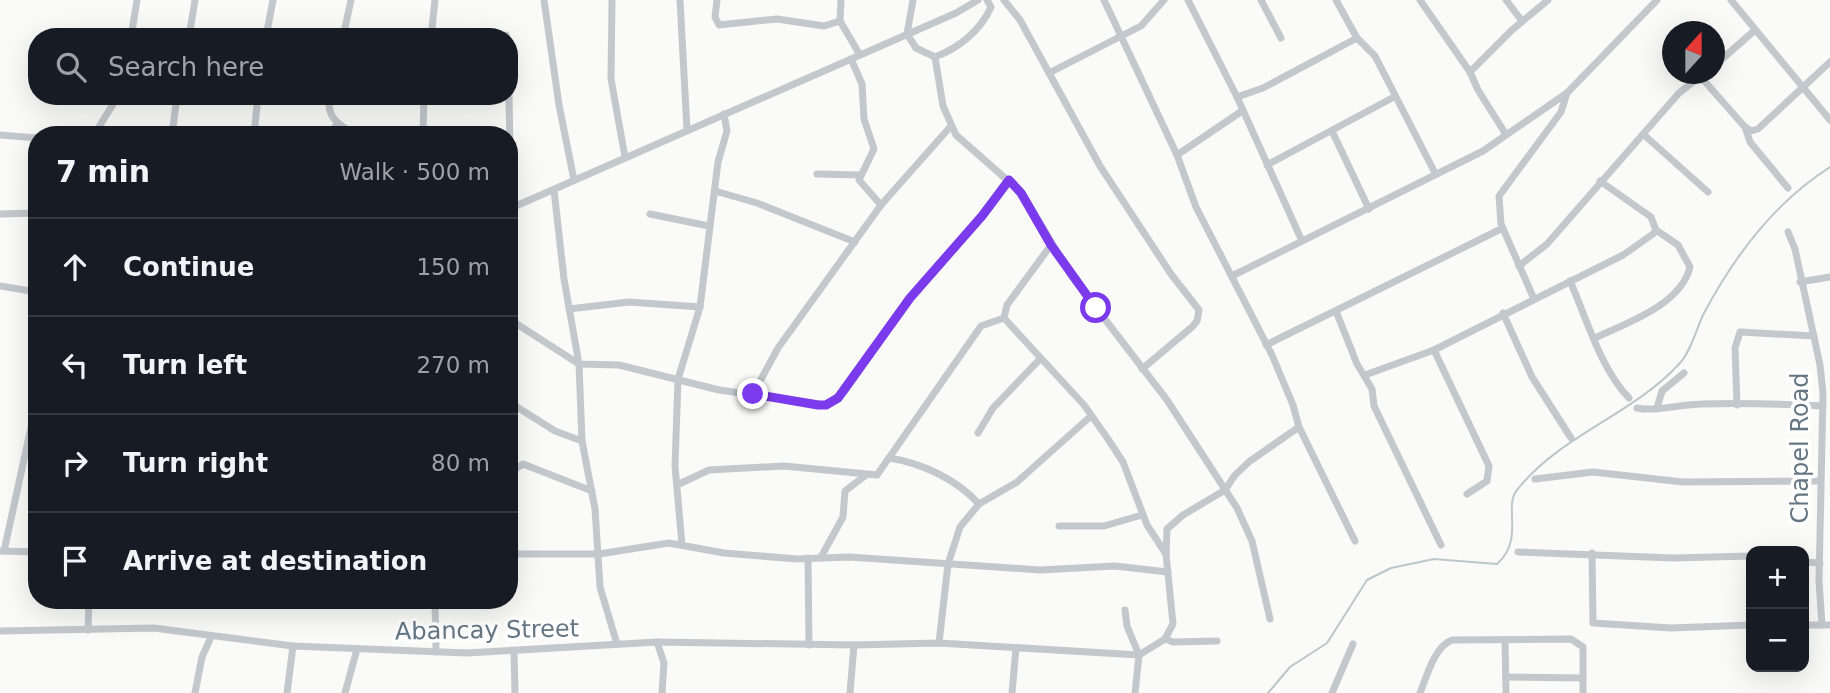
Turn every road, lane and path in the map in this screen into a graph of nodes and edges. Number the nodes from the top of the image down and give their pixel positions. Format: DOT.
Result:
graph roads {
  1 [pos="137,0"];
  2 [pos="195,0"];
  3 [pos="272,0"];
  4 [pos="351,0"];
  5 [pos="435,0"];
  6 [pos="544,0"];
  7 [pos="612,0"];
  8 [pos="680,0"];
  9 [pos="717,0"];
  10 [pos="841,0"];
  11 [pos="913,0"];
  12 [pos="961,0"];
  13 [pos="988,0"];
  14 [pos="1004,0"];
  15 [pos="1104,0"];
  16 [pos="1164,0"];
  17 [pos="1188,0"];
  18 [pos="1261,0"];
  19 [pos="1336,0"];
  20 [pos="1420,0"];
  21 [pos="1506,0"];
  22 [pos="1548,0"];
  23 [pos="1657,0"];
  24 [pos="1731,0"];
  25 [pos="976,1"];
  26 [pos="840,21"];
  27 [pos="1522,21"];
  28 [pos="132,28"];
  29 [pos="190,28"];
  30 [pos="267,28"];
  31 [pos="345,28"];
  32 [pos="432,28"];
  33 [pos="1754,31"];
  34 [pos="907,34"];
  35 [pos="1121,38"];
  36 [pos="1281,38"];
  37 [pos="1357,38"];
  38 [pos="860,55"];
  39 [pos="1725,56"];
  40 [pos="935,57"];
  41 [pos="851,59"];
  42 [pos="1830,62"];
  43 [pos="1471,72"];
  44 [pos="1049,73"];
  45 [pos="1690,84"];
  46 [pos="1709,84"];
  47 [pos="1802,88"];
  48 [pos="1567,93"];
  49 [pos="1237,96"];
  50 [pos="1395,97"];
  51 [pos="112,105"];
  52 [pos="176,105"];
  53 [pos="257,105"];
  54 [pos="329,105"];
  55 [pos="424,105"];
  56 [pos="509,105"];
  57 [pos="1242,111"];
  58 [pos="724,114"];
  59 [pos="1830,121"];
  60 [pos="337,123"];
  61 [pos="100,126"];
  62 [pos="173,126"];
  63 [pos="255,126"];
  64 [pos="336,126"];
  65 [pos="342,126"];
  66 [pos="423,126"];
  67 [pos="509,126"];
  68 [pos="951,126"];
  69 [pos="1745,127"];
  70 [pos="687,130"];
  71 [pos="1332,131"];
  72 [pos="1505,133"];
  73 [pos="1643,134"];
  74 [pos="0,135"];
  75 [pos="28,137"];
  76 [pos="1177,155"];
  77 [pos="625,157"];
  78 [pos="1268,166"];
  79 [pos="1435,173"];
  80 [pos="817,174"];
  81 [pos="860,175"];
  82 [pos="574,180"];
  83 [pos="1009,180"];
  84 [pos="1600,181"];
  85 [pos="1788,188"];
  86 [pos="554,190"];
  87 [pos="715,191"];
  88 [pos="1708,192"];
  89 [pos="881,205"];
  90 [pos="518,206"];
  91 [pos="1370,209"];
  92 [pos="28,213"];
  93 [pos="0,214"];
  94 [pos="650,214"];
  95 [pos="709,226"];
  96 [pos="1503,228"];
  97 [pos="1656,230"];
  98 [pos="1788,232"];
  99 [pos="1302,241"];
  100 [pos="855,242"];
  101 [pos="1051,245"];
  102 [pos="1519,266"];
  103 [pos="1232,276"];
  104 [pos="1830,277"];
  105 [pos="1570,281"];
  106 [pos="1800,282"];
  107 [pos="0,286"];
  108 [pos="28,291"];
  109 [pos="1534,299"];
  110 [pos="700,307"];
  111 [pos="569,309"];
  112 [pos="1336,311"];
  113 [pos="1503,313"];
  114 [pos="1004,318"];
  115 [pos="518,325"];
  116 [pos="1814,335"];
  117 [pos="1595,338"];
  118 [pos="1266,345"];
  119 [pos="1434,350"];
  120 [pos="1040,359"];
  121 [pos="579,364"];
  122 [pos="1142,369"];
  123 [pos="1684,373"];
  124 [pos="1365,375"];
  125 [pos="678,379"];
  126 [pos="753,394"];
  127 [pos="1629,398"];
  128 [pos="1737,405"];
  129 [pos="1823,406"];
  130 [pos="518,408"];
  131 [pos="1637,408"];
  132 [pos="1657,408"];
  133 [pos="1091,416"];
  134 [pos="1299,427"];
  135 [pos="978,433"];
  136 [pos="1571,438"];
  137 [pos="28,439"];
  138 [pos="582,441"];
  139 [pos="889,458"];
  140 [pos="518,467"];
  141 [pos="867,475"];
  142 [pos="1535,479"];
  143 [pos="1820,481"];
  144 [pos="679,484"];
  145 [pos="1225,490"];
  146 [pos="592,491"];
  147 [pos="1467,494"];
  148 [pos="979,504"];
  149 [pos="1142,515"];
  150 [pos="1059,526"];
  151 [pos="1355,541"];
  152 [pos="682,545"];
  153 [pos="1440,545"];
  154 [pos="2,551"];
  155 [pos="1518,551"];
  156 [pos="28,552"];
  157 [pos="1592,553"];
  158 [pos="518,554"];
  159 [pos="599,554"];
  160 [pos="1166,554"];
  161 [pos="1746,556"];
  162 [pos="821,557"];
  163 [pos="808,558"];
  164 [pos="1809,563"];
  165 [pos="1819,564"];
  166 [pos="948,565"];
  167 [pos="1168,572"];
  168 [pos="89,609"];
  169 [pos="435,609"];
  170 [pos="1125,610"];
  171 [pos="1270,619"];
  172 [pos="1746,625"];
  173 [pos="1826,625"];
  174 [pos="88,630"];
  175 [pos="0,631"];
  176 [pos="211,637"];
  177 [pos="1165,639"];
  178 [pos="1505,640"];
  179 [pos="1217,641"];
  180 [pos="657,642"];
  181 [pos="939,643"];
  182 [pos="617,644"];
  183 [pos="1353,644"];
  184 [pos="809,645"];
  185 [pos="854,645"];
  186 [pos="293,646"];
  187 [pos="1016,648"];
  188 [pos="357,649"];
  189 [pos="436,652"];
  190 [pos="514,652"];
  191 [pos="1139,655"];
  192 [pos="1506,677"];
  193 [pos="1583,678"];
  194 [pos="195,693"];
  195 [pos="287,693"];
  196 [pos="345,693"];
  197 [pos="515,693"];
  198 [pos="662,693"];
  199 [pos="850,693"];
  200 [pos="1012,693"];
  201 [pos="1135,693"];
  202 [pos="1332,693"];
  203 [pos="1420,693"];
  204 [pos="1506,693"];
  205 [pos="1583,693"];
  1 -- 28 [label="street"];
  2 -- 29 [label="street"];
  3 -- 30 [label="street"];
  4 -- 31 [label="street"];
  5 -- 32 [label="street"];
  6 -- 82 [label="street"];
  7 -- 77 [label="street"];
  8 -- 70 [label="street"];
  9 -- 26 [label="street"];
  10 -- 26 [label="street"];
  11 -- 34 [label="street"];
  12 -- 25 [label="street"];
  13 -- 40 [label="street"];
  14 -- 44 [label="street"];
  15 -- 35 [label="street"];
  16 -- 35 [label="street"];
  17 -- 49 [label="street"];
  18 -- 36 [label="street"];
  19 -- 37 [label="street"];
  20 -- 43 [label="street"];
  21 -- 27 [label="street"];
  22 -- 27 [label="street"];
  23 -- 48 [label="street"];
  24 -- 33 [label="street"];
  25 -- 34 [label="street"];
  26 -- 38 [label="street"];
  27 -- 43 [label="street"];
  33 -- 39 [label="street"];
  33 -- 47 [label="street"];
  34 -- 38 [label="street"];
  34 -- 40 [label="street"];
  35 -- 44 [label="street"];
  35 -- 76 [label="street"];
  37 -- 49 [label="street"];
  37 -- 50 [label="street"];
  38 -- 41 [label="street"];
  40 -- 68 [label="street"];
  41 -- 58 [label="street"];
  41 -- 81 [label="street"];
  42 -- 47 [label="street"];
  43 -- 72 [label="street"];
  44 -- 122 [label="street"];
  45 -- 73 [label="street"];
  46 -- 69 [label="street"];
  47 -- 59 [label="street"];
  47 -- 69 [label="street"];
  48 -- 72 [label="street"];
  48 -- 96 [label="street"];
  49 -- 57 [label="street"];
  50 -- 71 [label="street"];
  50 -- 79 [label="street"];
  51 -- 61 [label="street"];
  52 -- 62 [label="street"];
  53 -- 63 [label="street"];
  54 -- 60 [label="street"];
  55 -- 66 [label="street"];
  56 -- 67 [label="street"];
  57 -- 76 [label="street"];
  57 -- 78 [label="street"];
  58 -- 70 [label="street"];
  58 -- 87 [label="street"];
  60 -- 64 [label="street"];
  60 -- 65 [label="street"];
  68 -- 83 [label="street"];
  68 -- 89 [label="street"];
  69 -- 85 [label="street"];
  70 -- 77 [label="street"];
  71 -- 78 [label="street"];
  71 -- 91 [label="street"];
  72 -- 79 [label="street"];
  73 -- 84 [label="street"];
  73 -- 88 [label="street"];
  74 -- 75 [label="street"];
  76 -- 103 [label="street"];
  77 -- 82 [label="street"];
  78 -- 99 [label="street"];
  79 -- 91 [label="street"];
  80 -- 81 [label="street"];
  81 -- 89 [label="street"];
  82 -- 86 [label="street"];
  83 -- 101 [label="street"];
  83 -- 126 [label="street"];
  84 -- 97 [label="street"];
  84 -- 102 [label="street"];
  86 -- 90 [label="street"];
  86 -- 111 [label="street"];
  87 -- 95 [label="street"];
  87 -- 100 [label="street"];
  89 -- 100 [label="street"];
  91 -- 99 [label="street"];
  92 -- 93 [label="street"];
  94 -- 95 [label="street"];
  95 -- 110 [label="street"];
  96 -- 102 [label="street"];
  96 -- 112 [label="street"];
  97 -- 105 [label="street"];
  97 -- 117 [label="street"];
  98 -- 106 [label="street, Chapel Road"];
  99 -- 103 [label="street"];
  100 -- 126 [label="street"];
  101 -- 114 [label="street"];
  101 -- 122 [label="street"];
  102 -- 109 [label="street"];
  103 -- 118 [label="street"];
  104 -- 106 [label="street"];
  105 -- 109 [label="street"];
  105 -- 117 [label="street"];
  106 -- 116 [label="street, Chapel Road"];
  107 -- 108 [label="street"];
  109 -- 113 [label="street"];
  110 -- 111 [label="street"];
  110 -- 125 [label="street"];
  111 -- 121 [label="street"];
  112 -- 118 [label="street"];
  112 -- 124 [label="street"];
  113 -- 119 [label="street"];
  113 -- 136 [label="street"];
  114 -- 120 [label="street"];
  114 -- 139 [label="street"];
  115 -- 121 [label="street"];
  116 -- 128 [label="street"];
  116 -- 129 [label="street, Chapel Road"];
  117 -- 127 [label="street"];
  118 -- 134 [label="street"];
  119 -- 124 [label="street"];
  119 -- 147 [label="street"];
  120 -- 133 [label="street"];
  120 -- 135 [label="street"];
  121 -- 125 [label="street"];
  121 -- 138 [label="street"];
  122 -- 145 [label="street"];
  123 -- 132 [label="street"];
  124 -- 153 [label="street"];
  125 -- 126 [label="street"];
  125 -- 144 [label="street"];
  128 -- 129 [label="street"];
  128 -- 132 [label="street"];
  129 -- 143 [label="street, Chapel Road"];
  130 -- 138 [label="street"];
  131 -- 132 [label="street"];
  133 -- 148 [label="street"];
  133 -- 149 [label="street"];
  134 -- 145 [label="street"];
  134 -- 151 [label="street"];
  137 -- 154 [label="street"];
  138 -- 146 [label="street"];
  139 -- 141 [label="street"];
  139 -- 148 [label="street"];
  140 -- 146 [label="street"];
  141 -- 144 [label="street"];
  141 -- 162 [label="street"];
  142 -- 143 [label="street"];
  143 -- 165 [label="street, Chapel Road"];
  144 -- 152 [label="street"];
  145 -- 160 [label="street"];
  145 -- 171 [label="street"];
  146 -- 159 [label="street"];
  148 -- 166 [label="street"];
  149 -- 150 [label="street"];
  149 -- 160 [label="street"];
  152 -- 159 [label="street"];
  152 -- 163 [label="street"];
  154 -- 156 [label="street"];
  155 -- 157 [label="street"];
  157 -- 161 [label="street"];
  157 -- 172 [label="street"];
  158 -- 159 [label="street"];
  159 -- 182 [label="street"];
  160 -- 167 [label="street"];
  162 -- 163 [label="street"];
  162 -- 166 [label="street"];
  163 -- 184 [label="street"];
  164 -- 165 [label="street"];
  165 -- 173 [label="street, Chapel Road"];
  166 -- 167 [label="street"];
  166 -- 181 [label="street"];
  167 -- 177 [label="street"];
  168 -- 174 [label="street"];
  169 -- 189 [label="street"];
  170 -- 191 [label="street"];
  174 -- 175 [label="street, Abancay Street"];
  174 -- 176 [label="street, Abancay Street"];
  176 -- 186 [label="street, Abancay Street"];
  176 -- 194 [label="street"];
  177 -- 179 [label="street"];
  177 -- 191 [label="street"];
  178 -- 192 [label="street"];
  178 -- 193 [label="street"];
  178 -- 203 [label="street"];
  180 -- 182 [label="street, Abancay Street"];
  180 -- 184 [label="street, Abancay Street"];
  180 -- 198 [label="street"];
  181 -- 185 [label="street, Abancay Street"];
  181 -- 187 [label="street, Abancay Street"];
  182 -- 190 [label="street, Abancay Street"];
  183 -- 202 [label="street"];
  184 -- 185 [label="street, Abancay Street"];
  185 -- 199 [label="street"];
  186 -- 188 [label="street, Abancay Street"];
  186 -- 195 [label="street"];
  187 -- 191 [label="street, Abancay Street"];
  187 -- 200 [label="street"];
  188 -- 189 [label="street, Abancay Street"];
  188 -- 196 [label="street"];
  189 -- 190 [label="street, Abancay Street"];
  190 -- 197 [label="street"];
  191 -- 201 [label="street"];
  192 -- 193 [label="street"];
  192 -- 204 [label="street"];
  193 -- 205 [label="street"];
}
